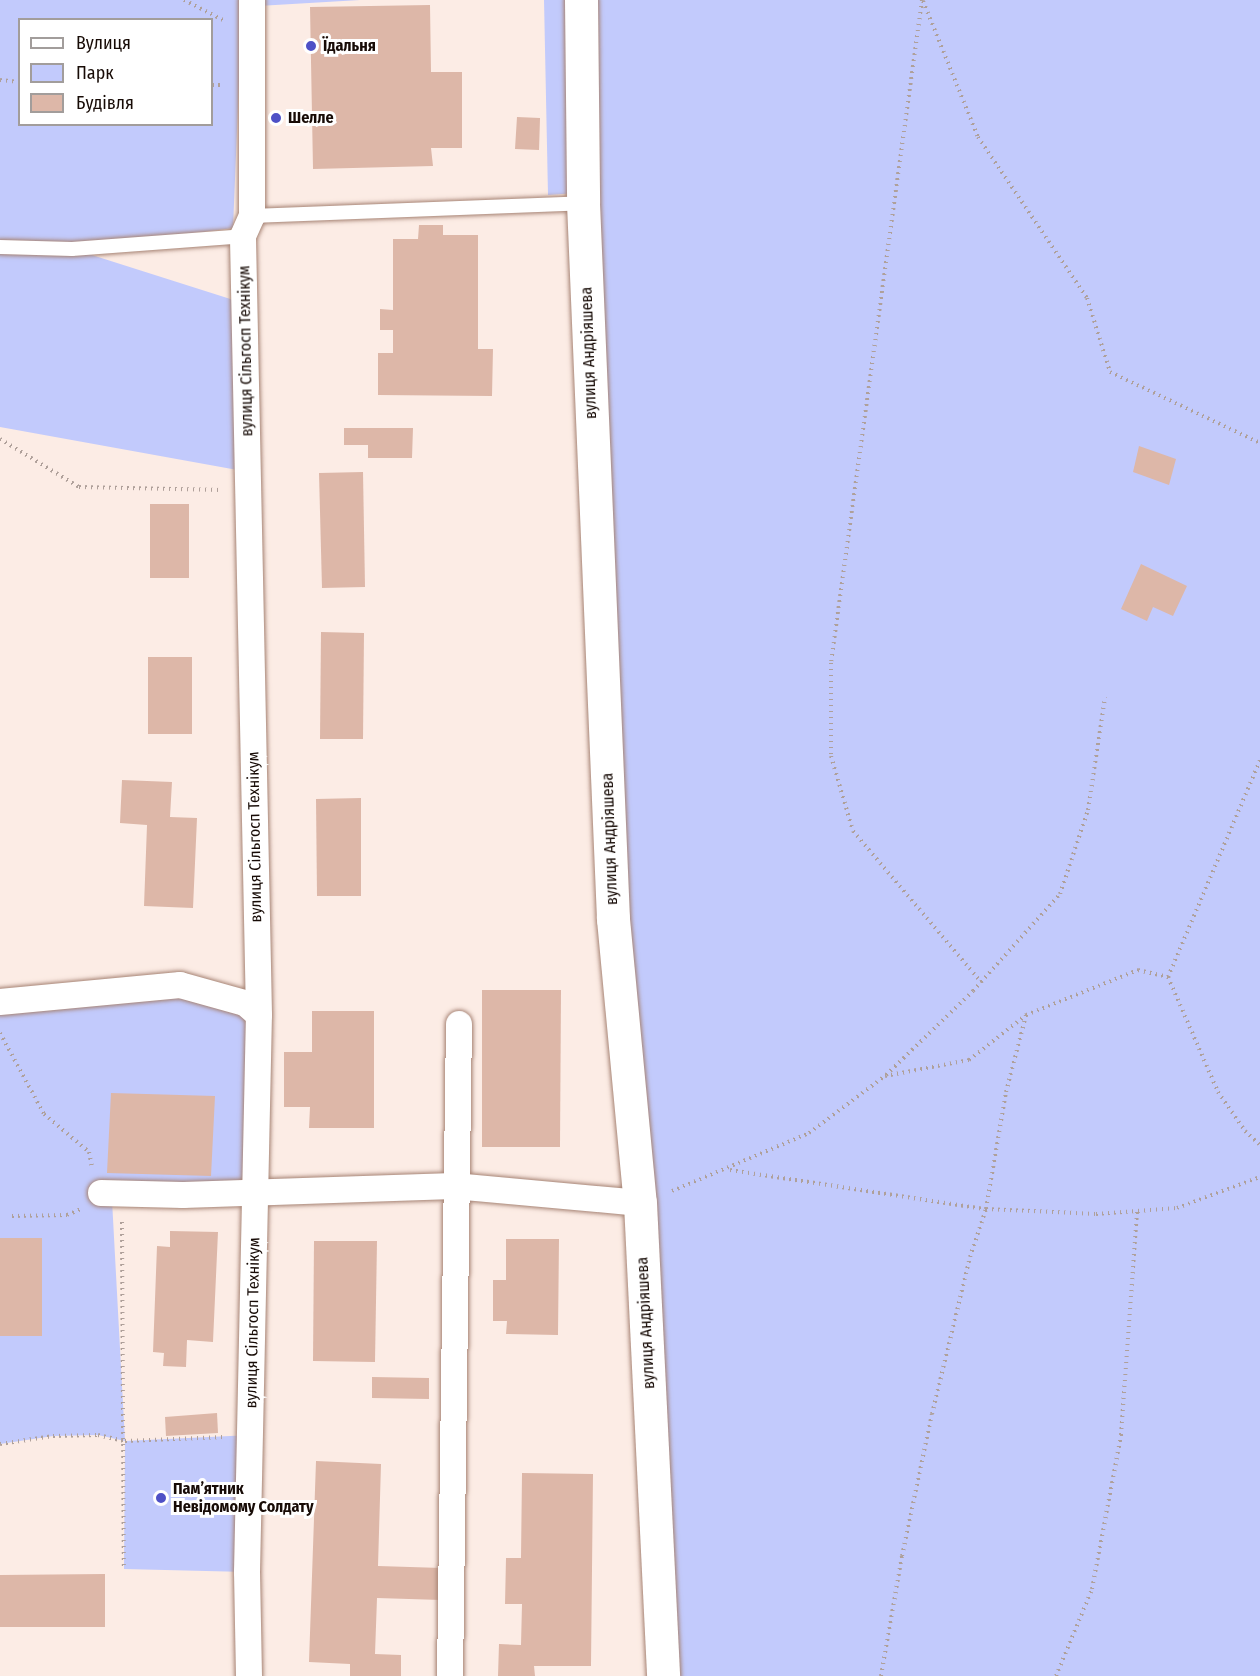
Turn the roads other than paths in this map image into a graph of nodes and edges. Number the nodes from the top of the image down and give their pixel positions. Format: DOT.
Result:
graph roads {
  1 [pos="252,0"];
  2 [pos="581,0"];
  3 [pos="583,203"];
  4 [pos="248,226"];
  5 [pos="0,247"];
  6 [pos="0,1002"];
  7 [pos="259,1015"];
  8 [pos="459,1024"];
  9 [pos="454,1186"];
  10 [pos="255,1192"];
  11 [pos="111,1193"];
  12 [pos="640,1203"];
  13 [pos="249,1676"];
  14 [pos="450,1676"];
  15 [pos="663,1676"];
  1 -- 4 [label="street, вулиця Сільгосп Технікум"];
  2 -- 3 [label="street, вулиця Андріяшева"];
  3 -- 4 [label="lane"];
  3 -- 12 [label="street, вулиця Андріяшева"];
  4 -- 5 [label="lane"];
  4 -- 7 [label="street, вулиця Сільгосп Технікум"];
  6 -- 7 [label="street"];
  7 -- 10 [label="street, вулиця Сільгосп Технікум"];
  8 -- 9 [label="street"];
  9 -- 10 [label="street"];
  9 -- 12 [label="street"];
  9 -- 14 [label="street"];
  10 -- 11 [label="street"];
  10 -- 13 [label="street, вулиця Сільгосп Технікум"];
  12 -- 15 [label="street, вулиця Андріяшева"];
}
